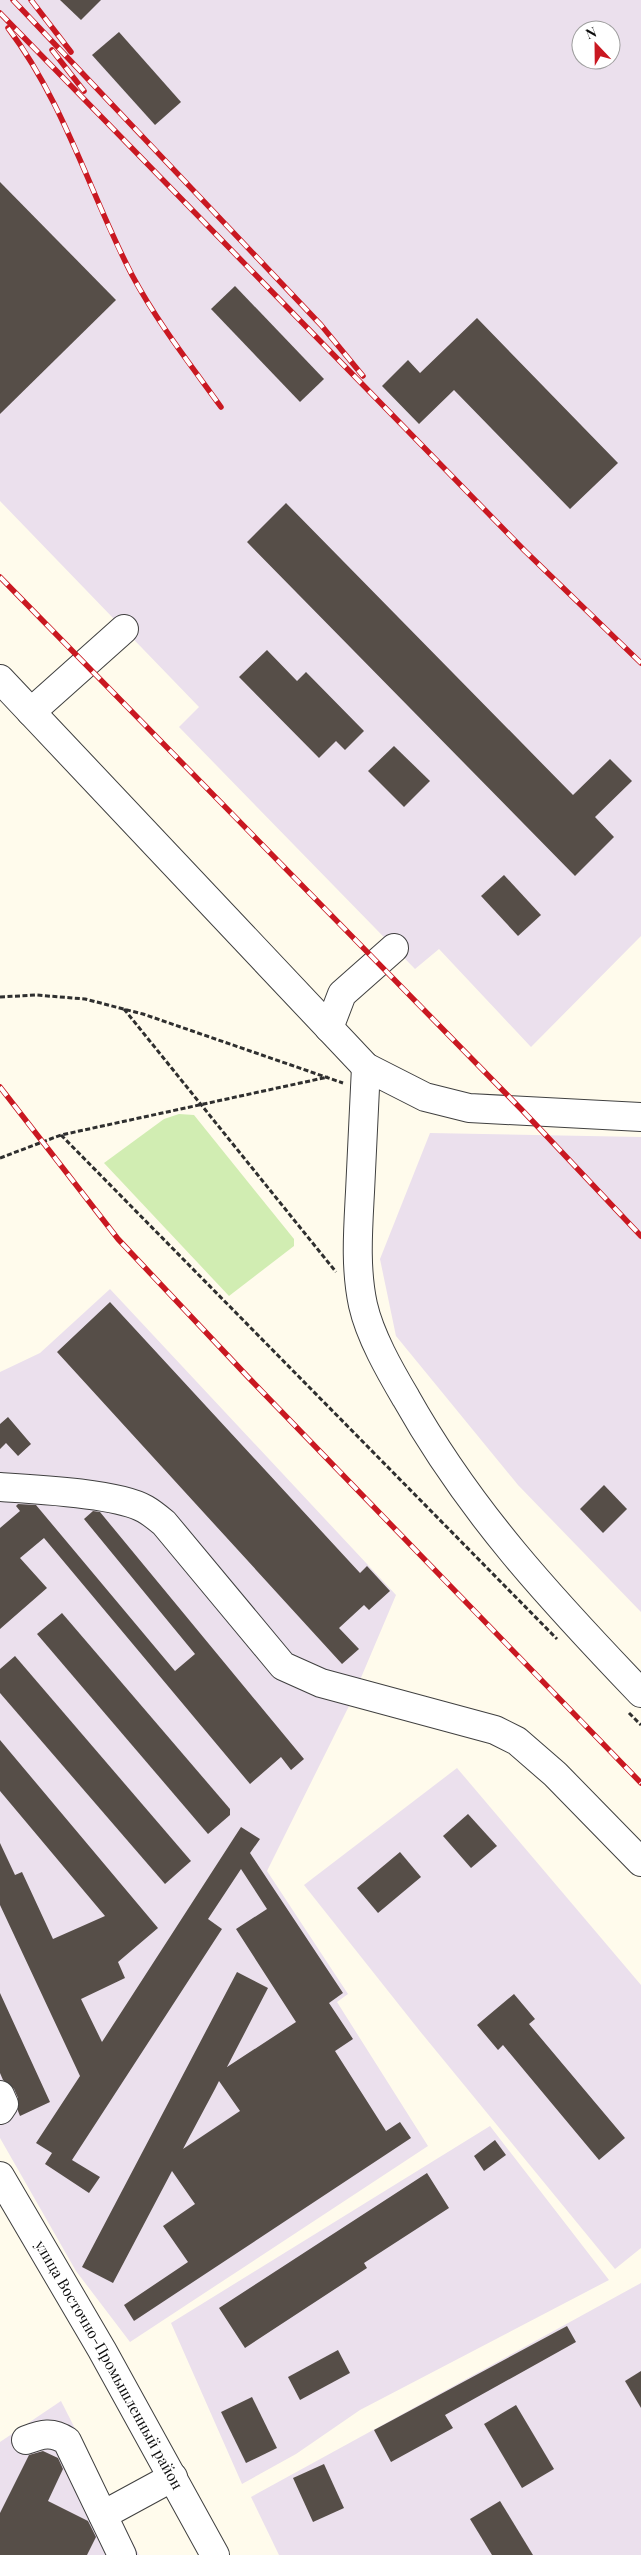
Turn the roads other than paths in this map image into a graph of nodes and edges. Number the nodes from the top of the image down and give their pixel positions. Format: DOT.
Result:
graph roads {
  1 [pos="124,629"];
  2 [pos="0,679"];
  3 [pos="32,712"];
  4 [pos="394,948"];
  5 [pos="329,1028"];
  6 [pos="366,1079"];
  7 [pos="641,1117"];
  8 [pos="0,1487"];
  9 [pos="634,1702"];
  10 [pos="641,1862"];
  11 [pos="0,2095"];
  12 [pos="0,2110"];
  13 [pos="0,2176"];
  14 [pos="26,2440"];
  15 [pos="173,2477"];
  16 [pos="103,2515"];
  17 [pos="122,2555"];
  18 [pos="215,2555"];
  1 -- 3 [label="street"];
  2 -- 3 [label="street"];
  3 -- 5 [label="street"];
  4 -- 5 [label="street"];
  5 -- 6 [label="street"];
  6 -- 7 [label="street"];
  6 -- 9 [label="street"];
  8 -- 10 [label="street"];
  11 -- 12 [label="street"];
  13 -- 15 [label="street, улица Восточно-Промышленный район"];
  14 -- 16 [label="street"];
  15 -- 16 [label="street"];
  15 -- 18 [label="street, улица Восточно-Промышленный район"];
  16 -- 17 [label="street"];
}
